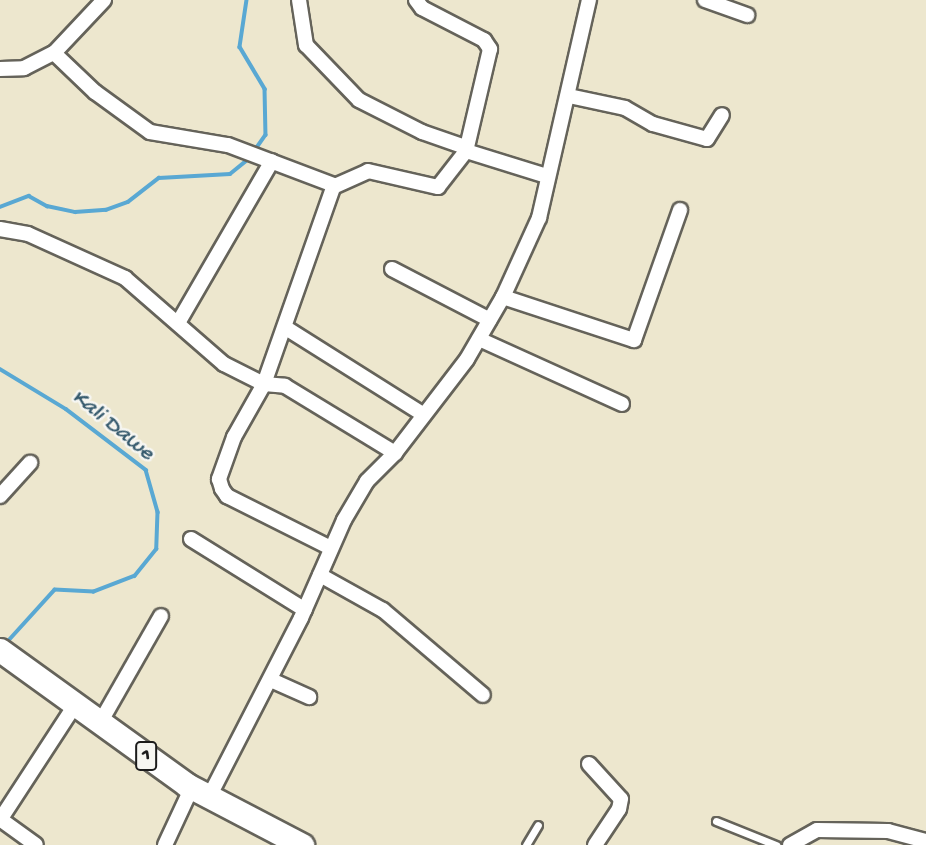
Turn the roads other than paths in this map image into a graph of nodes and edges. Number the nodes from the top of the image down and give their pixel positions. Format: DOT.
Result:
graph roads {
  1 [pos="104,0"];
  2 [pos="299,0"];
  3 [pos="416,0"];
  4 [pos="586,1"];
  5 [pos="713,1"];
  6 [pos="747,15"];
  7 [pos="54,53"];
  8 [pos="0,69"];
  9 [pos="569,96"];
  10 [pos="722,115"];
  11 [pos="465,149"];
  12 [pos="272,161"];
  13 [pos="547,176"];
  14 [pos="335,186"];
  15 [pos="680,210"];
  16 [pos="0,229"];
  17 [pos="392,269"];
  18 [pos="503,297"];
  19 [pos="491,320"];
  20 [pos="178,323"];
  21 [pos="286,328"];
  22 [pos="479,339"];
  23 [pos="264,384"];
  24 [pos="622,404"];
  25 [pos="424,415"];
  26 [pos="395,453"];
  27 [pos="30,463"];
  28 [pos="0,496"];
  29 [pos="191,539"];
  30 [pos="331,548"];
  31 [pos="320,575"];
  32 [pos="305,610"];
  33 [pos="161,616"];
  34 [pos="0,650"];
  35 [pos="271,680"];
  36 [pos="482,695"];
  37 [pos="309,697"];
  38 [pos="75,705"];
  39 [pos="100,723"];
  40 [pos="589,764"];
  41 [pos="200,792"];
  42 [pos="0,819"];
  43 [pos="716,821"];
  44 [pos="538,825"];
  45 [pos="926,841"];
  46 [pos="36,845"];
  47 [pos="165,845"];
  48 [pos="302,845"];
  49 [pos="526,845"];
  50 [pos="595,845"];
  51 [pos="776,845"];
  52 [pos="790,845"];
  1 -- 7 [label="street"];
  2 -- 11 [label="street"];
  3 -- 11 [label="street"];
  4 -- 9 [label="street"];
  5 -- 6 [label="street"];
  7 -- 8 [label="street"];
  7 -- 12 [label="street"];
  9 -- 10 [label="street"];
  9 -- 13 [label="street"];
  11 -- 13 [label="street"];
  11 -- 14 [label="street"];
  12 -- 14 [label="street"];
  12 -- 20 [label="street"];
  13 -- 18 [label="street"];
  14 -- 21 [label="street"];
  15 -- 18 [label="street"];
  16 -- 20 [label="street"];
  17 -- 19 [label="street"];
  18 -- 19 [label="street"];
  19 -- 22 [label="street"];
  20 -- 23 [label="street"];
  21 -- 23 [label="street"];
  21 -- 25 [label="street"];
  22 -- 24 [label="street"];
  22 -- 25 [label="street"];
  23 -- 26 [label="street"];
  23 -- 30 [label="street"];
  25 -- 26 [label="street"];
  26 -- 30 [label="street"];
  27 -- 28 [label="street"];
  29 -- 32 [label="street"];
  30 -- 31 [label="street"];
  31 -- 32 [label="street"];
  31 -- 36 [label="street"];
  32 -- 35 [label="street"];
  33 -- 39 [label="street"];
  34 -- 38 [label="highway, 1"];
  35 -- 37 [label="street"];
  35 -- 41 [label="street"];
  38 -- 39 [label="highway, 1"];
  38 -- 42 [label="street"];
  39 -- 41 [label="highway, 1"];
  40 -- 50 [label="street"];
  41 -- 47 [label="street"];
  41 -- 48 [label="highway, 1"];
  42 -- 46 [label="street"];
  43 -- 51 [label="lane"];
  44 -- 49 [label="lane"];
  45 -- 52 [label="street"];
}
